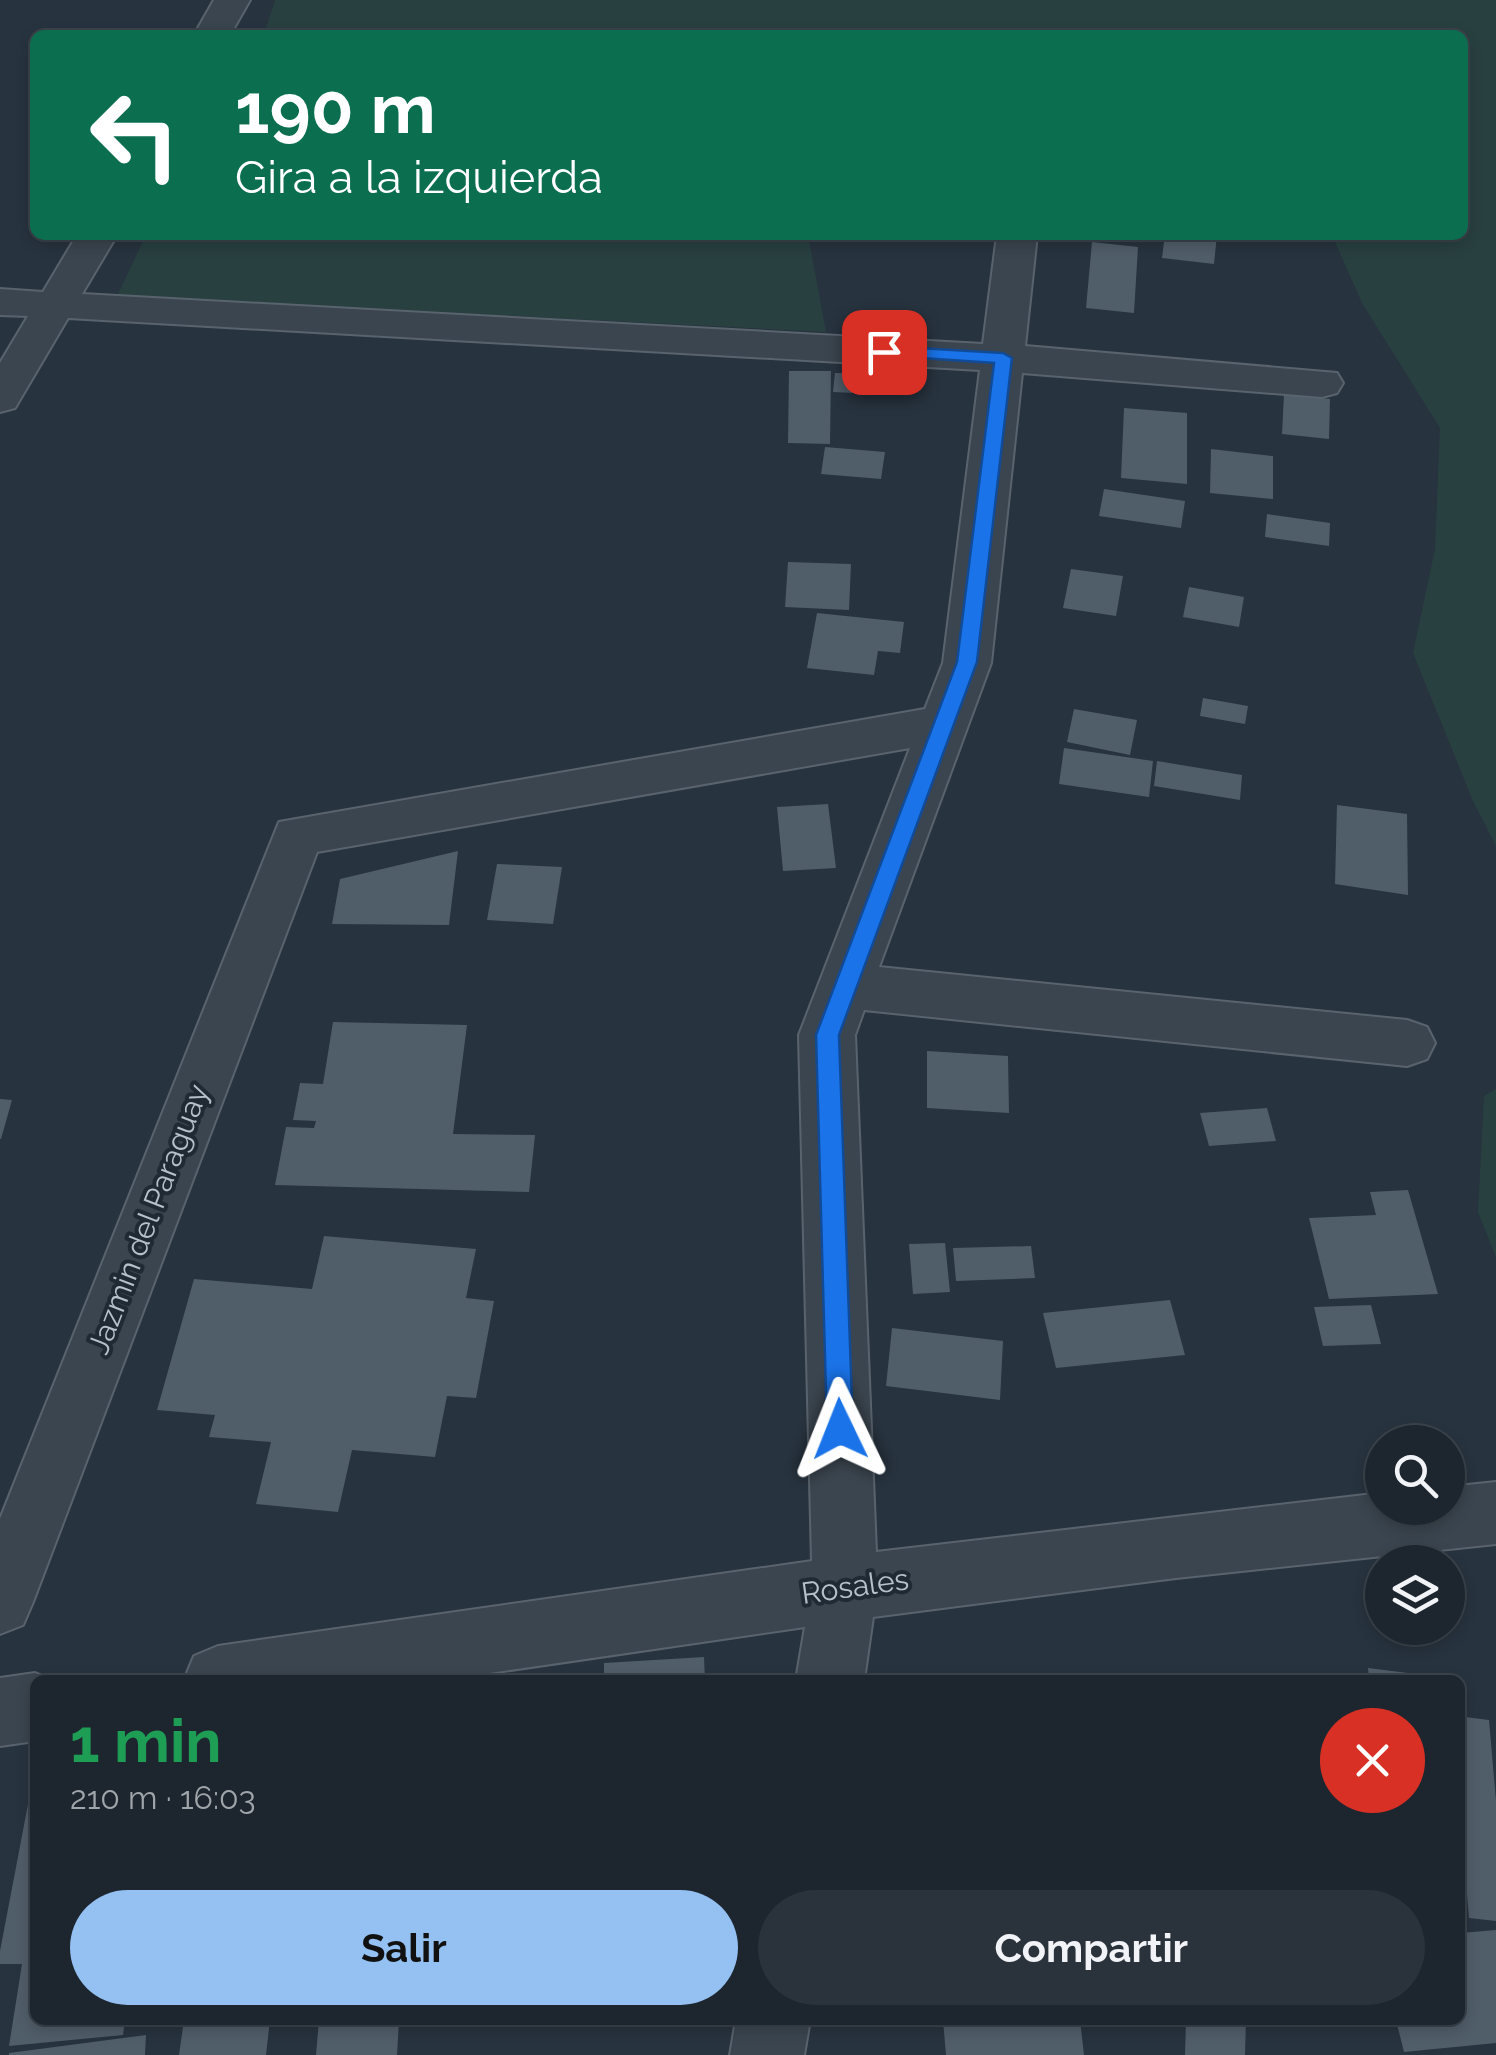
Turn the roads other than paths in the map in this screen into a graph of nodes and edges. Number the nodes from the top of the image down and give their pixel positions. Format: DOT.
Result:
graph roads {
  1 [pos="232,0"];
  2 [pos="215,30"];
  3 [pos="94,240"];
  4 [pos="1016,240"];
  5 [pos="0,302"];
  6 [pos="56,306"];
  7 [pos="1003,358"];
  8 [pos="1322,383"];
  9 [pos="0,398"];
  10 [pos="944,724"];
  11 [pos="846,986"];
  12 [pos="1408,1043"];
  13 [pos="1496,1513"];
  14 [pos="845,1587"];
  15 [pos="0,1602"];
  16 [pos="252,1675"];
  17 [pos="831,1675"];
  18 [pos="30,1708"];
  19 [pos="0,1712"];
  20 [pos="772,2025"];
  21 [pos="767,2055"];
  1 -- 2 [label="street"];
  3 -- 6 [label="street"];
  4 -- 7 [label="street"];
  5 -- 6 [label="street"];
  6 -- 7 [label="street"];
  6 -- 9 [label="street"];
  7 -- 8 [label="street"];
  7 -- 10 [label="street"];
  10 -- 11 [label="street"];
  10 -- 15 [label="street, Jazmin del Paraguay"];
  11 -- 12 [label="street"];
  11 -- 14 [label="street"];
  13 -- 14 [label="street, Rosales"];
  14 -- 16 [label="street, Rosales"];
  14 -- 17 [label="street"];
  18 -- 19 [label="street"];
  20 -- 21 [label="street"];
}
